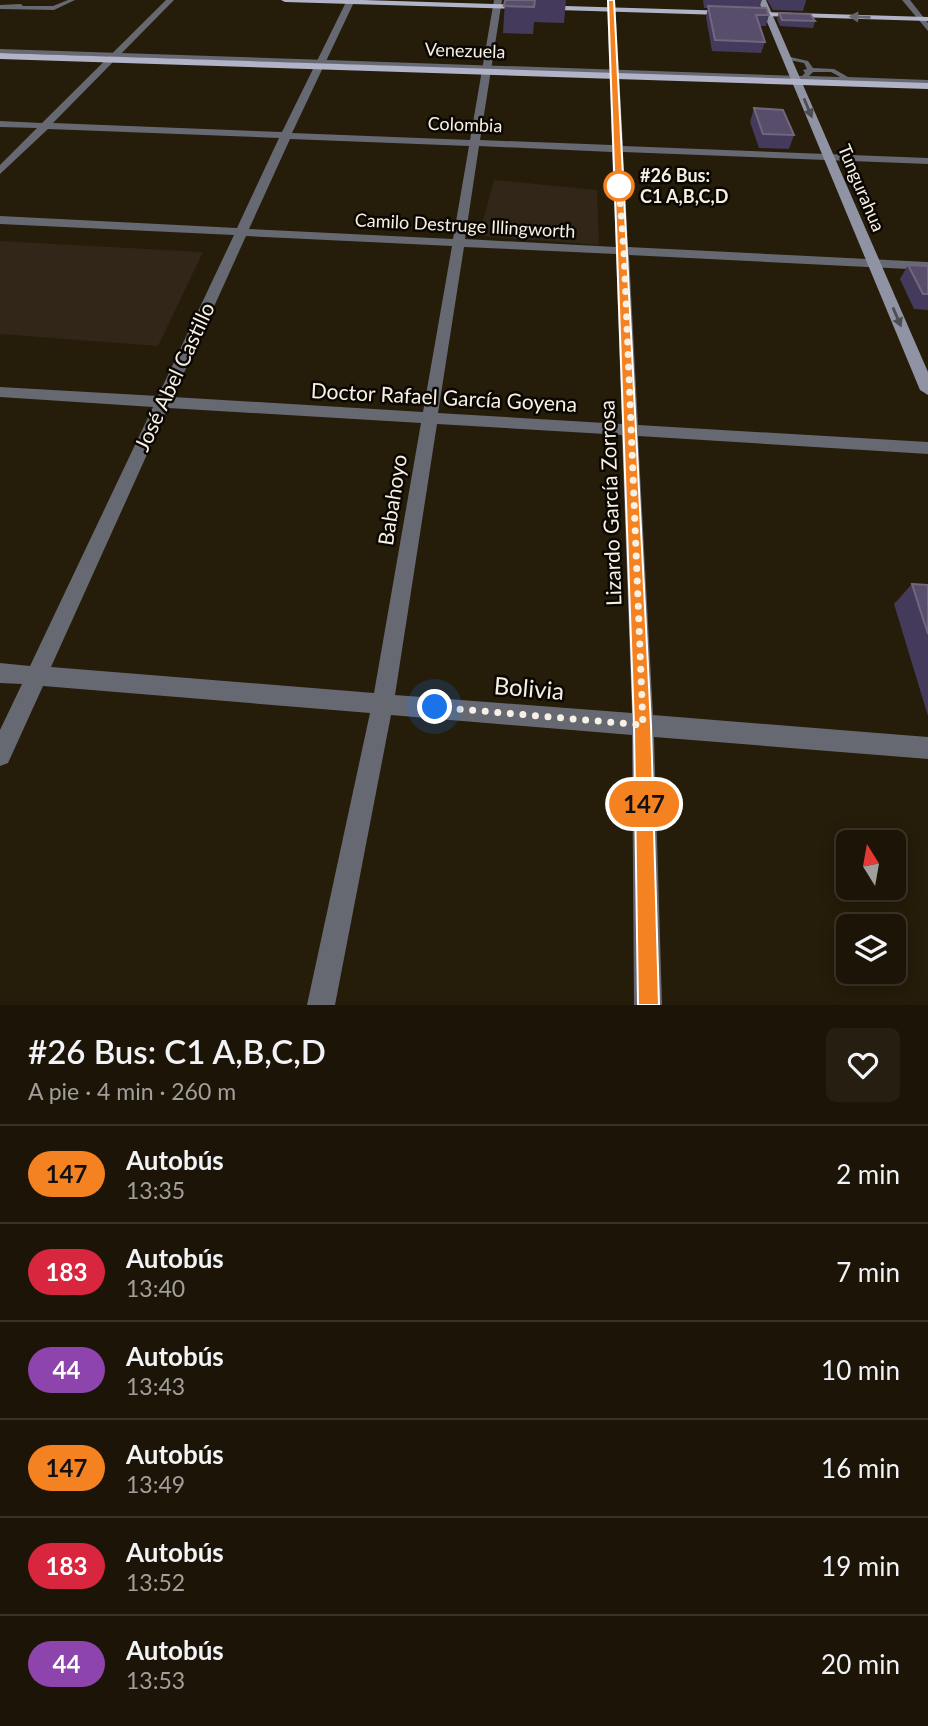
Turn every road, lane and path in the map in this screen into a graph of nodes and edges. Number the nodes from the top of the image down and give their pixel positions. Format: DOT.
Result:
graph roads {
  1 [pos="1,0"];
  2 [pos="11,0"];
  3 [pos="72,0"];
  4 [pos="170,0"];
  5 [pos="285,0"];
  6 [pos="762,0"];
  7 [pos="906,0"];
  8 [pos="351,1"];
  9 [pos="498,3"];
  10 [pos="35,4"];
  11 [pos="611,5"];
  12 [pos="1,8"];
  13 [pos="15,8"];
  14 [pos="768,14"];
  15 [pos="924,19"];
  16 [pos="928,29"];
  17 [pos="0,53"];
  18 [pos="112,57"];
  19 [pos="786,58"];
  20 [pos="321,64"];
  21 [pos="487,69"];
  22 [pos="811,70"];
  23 [pos="614,74"];
  24 [pos="797,78"];
  25 [pos="853,81"];
  26 [pos="928,84"];
  27 [pos="0,124"];
  28 [pos="44,126"];
  29 [pos="286,135"];
  30 [pos="473,143"];
  31 [pos="616,148"];
  32 [pos="829,157"];
  33 [pos="928,161"];
  34 [pos="0,171"];
  35 [pos="0,220"];
  36 [pos="242,232"];
  37 [pos="458,243"];
  38 [pos="624,251"];
  39 [pos="874,263"];
  40 [pos="928,266"];
  41 [pos="928,390"];
  42 [pos="0,392"];
  43 [pos="163,402"];
  44 [pos="430,418"];
  45 [pos="631,430"];
  46 [pos="928,448"];
  47 [pos="0,673"];
  48 [pos="36,676"];
  49 [pos="383,703"];
  50 [pos="643,725"];
  51 [pos="928,748"];
  52 [pos="0,755"];
  53 [pos="321,1005"];
  54 [pos="648,1005"];
  1 -- 2 [label="lane"];
  2 -- 12 [label="lane"];
  3 -- 13 [label="lane"];
  4 -- 18 [label="street"];
  5 -- 8 [label="main road"];
  6 -- 14 [label="main road, Tungurahua"];
  7 -- 15 [label="street"];
  8 -- 9 [label="main road"];
  8 -- 20 [label="street, José Abel Castillo"];
  9 -- 11 [label="main road"];
  9 -- 21 [label="street, Babahoyo"];
  10 -- 13 [label="lane"];
  11 -- 14 [label="main road"];
  11 -- 23 [label="street, Lizardo García Zorrosa"];
  12 -- 13 [label="lane"];
  15 -- 14 [label="main road, one-way"];
  14 -- 19 [label="main road, Tungurahua"];
  15 -- 16 [label="street"];
  17 -- 18 [label="main road, Venezuela"];
  18 -- 20 [label="main road, Venezuela"];
  18 -- 28 [label="street"];
  19 -- 22 [label="lane"];
  19 -- 24 [label="main road, Tungurahua"];
  20 -- 21 [label="main road, Venezuela"];
  20 -- 29 [label="street, José Abel Castillo"];
  21 -- 23 [label="main road, Venezuela"];
  21 -- 30 [label="street, Babahoyo"];
  22 -- 24 [label="lane"];
  22 -- 25 [label="lane"];
  23 -- 24 [label="main road, Venezuela"];
  23 -- 31 [label="street, Lizardo García Zorrosa"];
  24 -- 25 [label="main road, Venezuela"];
  24 -- 32 [label="main road, Tungurahua, one-way"];
  25 -- 26 [label="main road, Venezuela"];
  27 -- 28 [label="street, Colombia"];
  28 -- 29 [label="street, Colombia"];
  28 -- 34 [label="street"];
  29 -- 30 [label="street, Colombia"];
  29 -- 36 [label="street, José Abel Castillo"];
  30 -- 31 [label="street, Colombia"];
  30 -- 37 [label="street, Babahoyo"];
  31 -- 32 [label="street, Colombia"];
  31 -- 38 [label="street, Lizardo García Zorrosa"];
  32 -- 33 [label="street, Colombia"];
  32 -- 39 [label="main road, Tungurahua"];
  35 -- 36 [label="street, Camilo Destruge Illingworth"];
  36 -- 37 [label="street, Camilo Destruge Illingworth"];
  36 -- 43 [label="street, José Abel Castillo"];
  37 -- 38 [label="street, Camilo Destruge Illingworth"];
  37 -- 44 [label="street, Babahoyo"];
  38 -- 39 [label="street, Camilo Destruge Illingworth"];
  38 -- 45 [label="street, Lizardo García Zorrosa"];
  39 -- 40 [label="street, Camilo Destruge Illingworth"];
  39 -- 41 [label="main road, Tungurahua, one-way"];
  42 -- 43 [label="street, Doctor Rafael García Goyena"];
  43 -- 44 [label="street, Doctor Rafael García Goyena"];
  43 -- 48 [label="street, José Abel Castillo"];
  44 -- 45 [label="street, Doctor Rafael García Goyena"];
  44 -- 49 [label="street, Babahoyo"];
  45 -- 46 [label="street, Doctor Rafael García Goyena"];
  45 -- 50 [label="street, Lizardo García Zorrosa"];
  47 -- 48 [label="street, Bolivia"];
  48 -- 49 [label="street, Bolivia"];
  48 -- 52 [label="street, José Abel Castillo"];
  49 -- 50 [label="street, Bolivia"];
  49 -- 53 [label="street, Babahoyo"];
  50 -- 51 [label="street, Bolivia"];
  50 -- 54 [label="street, Lizardo García Zorrosa"];
}
